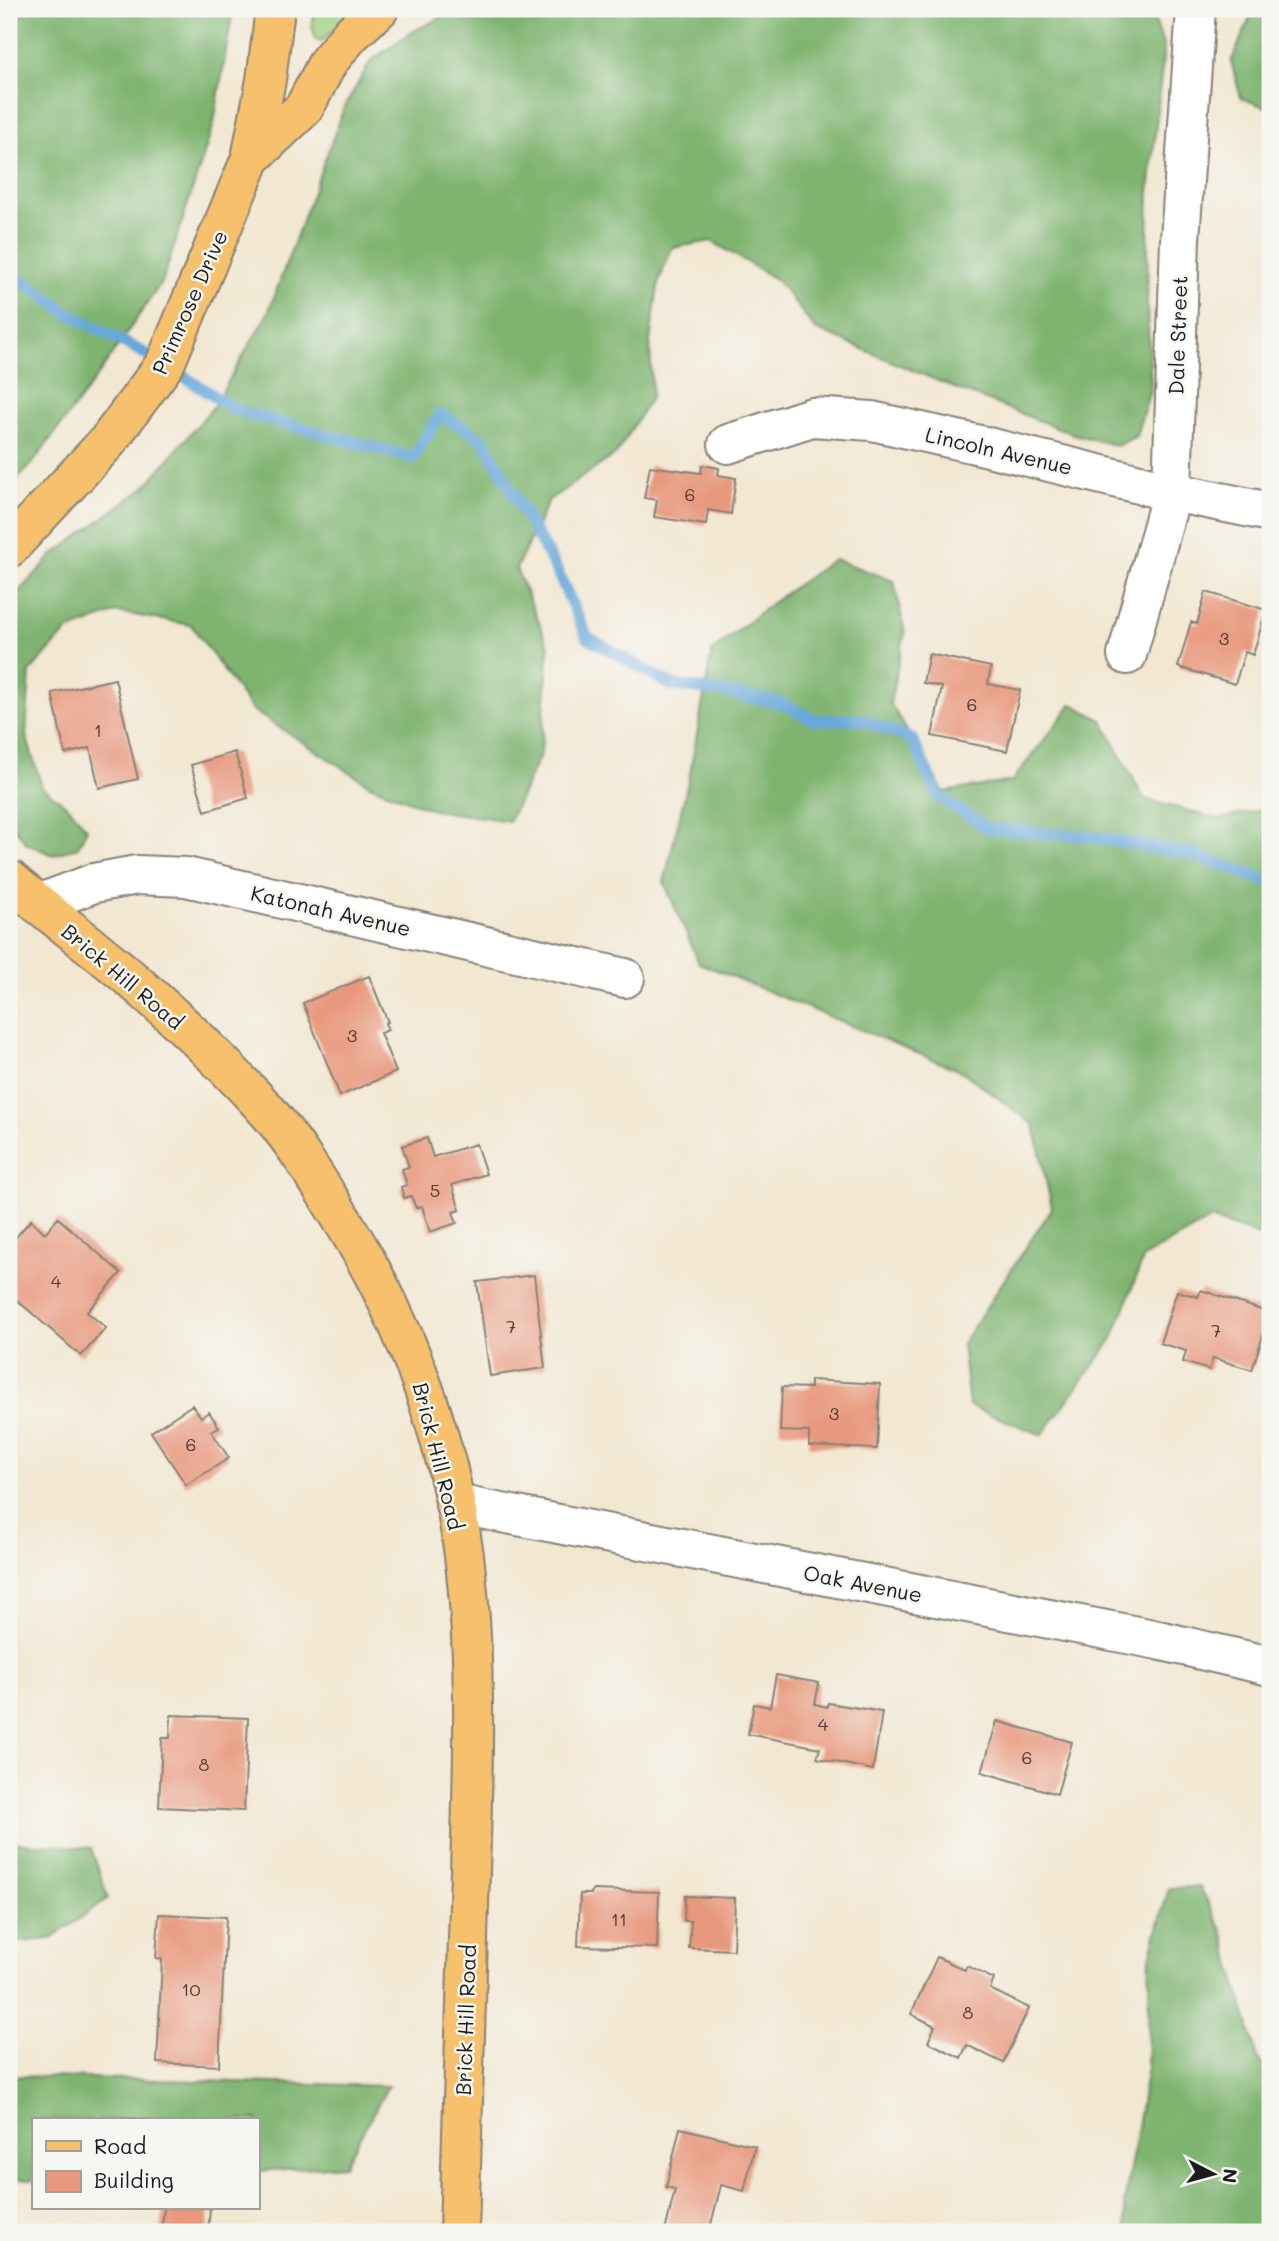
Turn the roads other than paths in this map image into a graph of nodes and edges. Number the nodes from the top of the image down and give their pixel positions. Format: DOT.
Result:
graph roads {
  1 [pos="275,9"];
  2 [pos="379,9"];
  3 [pos="1196,9"];
  4 [pos="251,158"];
  5 [pos="728,444"];
  6 [pos="1172,492"];
  7 [pos="1270,512"];
  8 [pos="9,548"];
  9 [pos="1126,655"];
  10 [pos="9,879"];
  11 [pos="38,904"];
  12 [pos="625,978"];
  13 [pos="455,1504"];
  14 [pos="1270,1666"];
  15 [pos="459,2232"];
  1 -- 4 [label="main road, Primrose Drive"];
  2 -- 4 [label="main road"];
  3 -- 6 [label="street, Dale Street"];
  4 -- 8 [label="main road, Primrose Drive"];
  5 -- 6 [label="street, Lincoln Avenue"];
  6 -- 7 [label="street, Lincoln Avenue"];
  6 -- 9 [label="street, Dale Street"];
  10 -- 11 [label="main road, Brick Hill Road"];
  11 -- 12 [label="street, Katonah Avenue"];
  11 -- 13 [label="main road, Brick Hill Road"];
  13 -- 14 [label="street, Oak Avenue"];
  13 -- 15 [label="main road, Brick Hill Road"];
}
